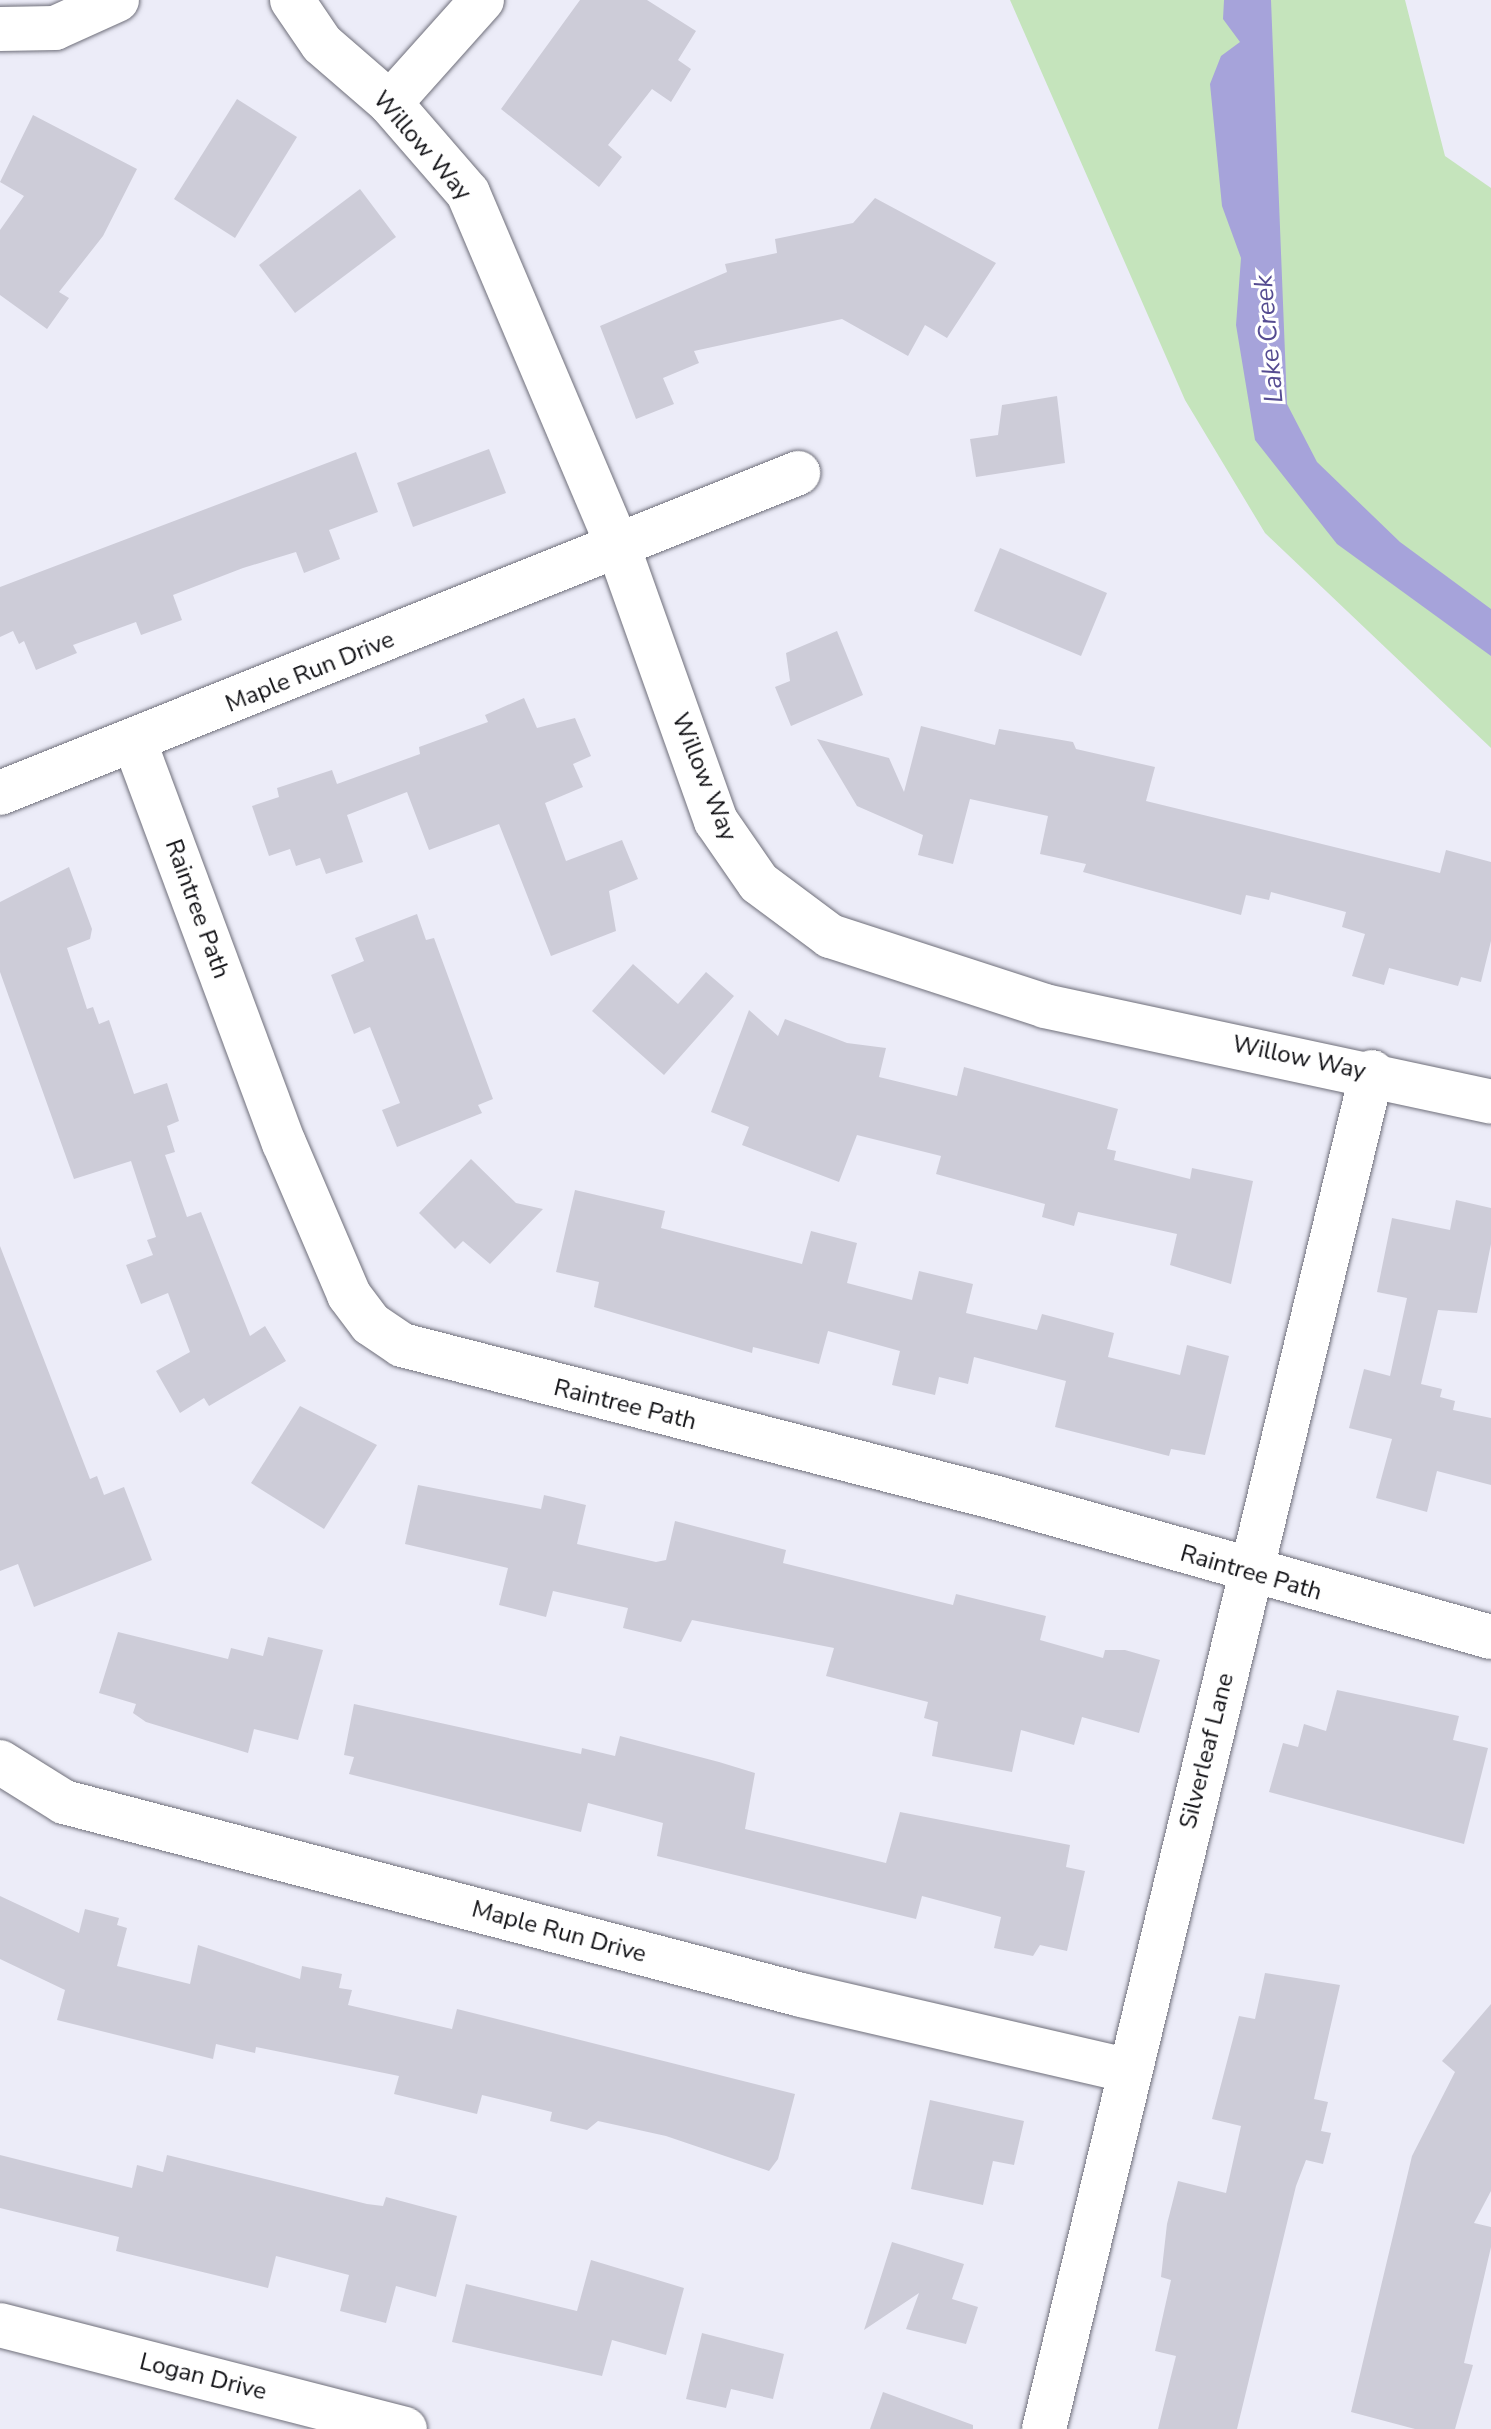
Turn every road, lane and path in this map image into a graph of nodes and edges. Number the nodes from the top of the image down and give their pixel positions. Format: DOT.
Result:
graph roads {
  1 [pos="117,0"];
  2 [pos="292,0"];
  3 [pos="482,0"];
  4 [pos="0,29"];
  5 [pos="390,103"];
  6 [pos="798,473"];
  7 [pos="618,546"];
  8 [pos="135,743"];
  9 [pos="0,793"];
  10 [pos="1372,1072"];
  11 [pos="1491,1102"];
  12 [pos="1250,1575"];
  13 [pos="1491,1637"];
  14 [pos="0,1762"];
  15 [pos="1129,2071"];
  16 [pos="0,2325"];
  17 [pos="405,2429"];
  18 [pos="1044,2429"];
  1 -- 4 [label="street"];
  2 -- 5 [label="street, Willow Way"];
  3 -- 5 [label="street"];
  5 -- 7 [label="street, Willow Way"];
  6 -- 7 [label="street, Maple Run Drive"];
  7 -- 8 [label="street, Maple Run Drive"];
  7 -- 10 [label="street, Willow Way"];
  8 -- 9 [label="street, Maple Run Drive"];
  8 -- 12 [label="street, Raintree Path"];
  10 -- 11 [label="street, Willow Way"];
  10 -- 12 [label="street, Silverleaf Lane"];
  12 -- 13 [label="street, Raintree Path"];
  12 -- 15 [label="street, Silverleaf Lane"];
  14 -- 15 [label="street, Maple Run Drive"];
  15 -- 18 [label="street, Silverleaf Lane"];
  16 -- 17 [label="street, Logan Drive"];
}
